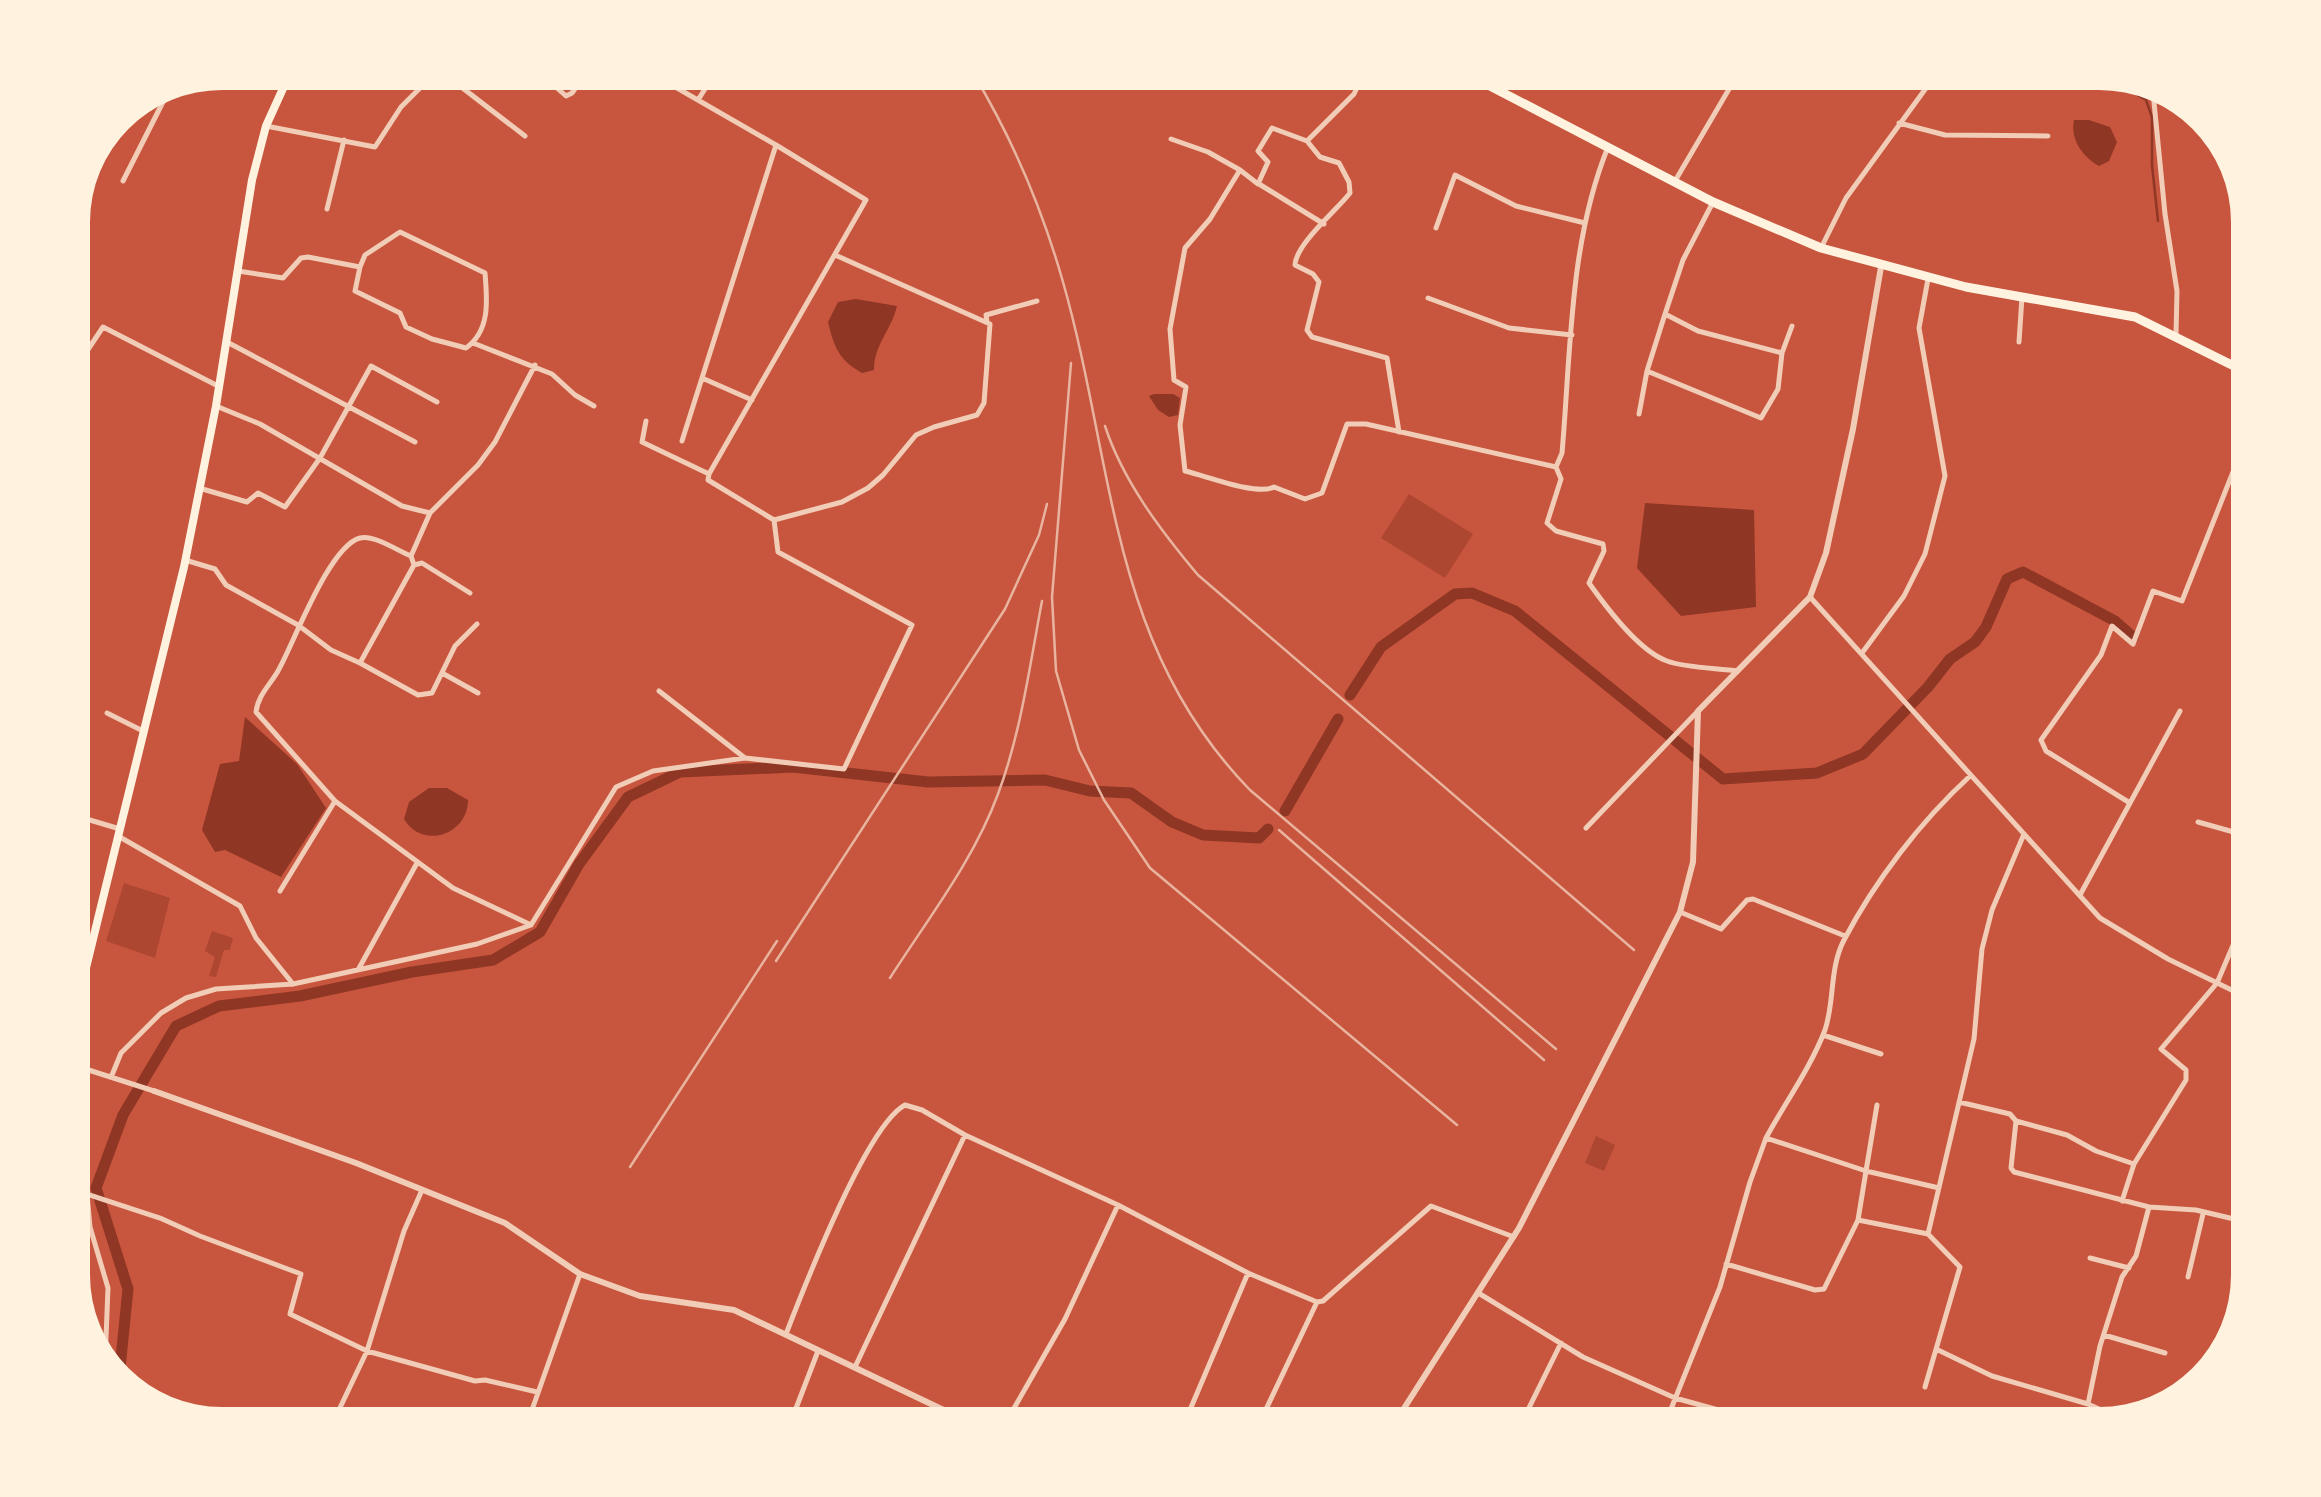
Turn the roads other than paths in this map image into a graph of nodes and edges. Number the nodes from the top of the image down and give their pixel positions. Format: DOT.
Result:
graph roads {
  1 [pos="282,90"];
  2 [pos="417,90"];
  3 [pos="466,90"];
  4 [pos="681,90"];
  5 [pos="704,90"];
  6 [pos="1356,90"];
  7 [pos="1499,90"];
  8 [pos="1728,90"];
  9 [pos="1924,90"];
  10 [pos="698,100"];
  11 [pos="2155,103"];
  12 [pos="161,105"];
  13 [pos="1899,123"];
  14 [pos="266,126"];
  15 [pos="525,136"];
  16 [pos="2048,136"];
  17 [pos="1172,139"];
  18 [pos="344,140"];
  19 [pos="1307,141"];
  20 [pos="776,145"];
  21 [pos="1608,147"];
  22 [pos="1240,170"];
  23 [pos="123,181"];
  24 [pos="1675,181"];
  25 [pos="1258,184"];
  26 [pos="1714,202"];
  27 [pos="326,209"];
  28 [pos="1585,223"];
  29 [pos="1324,224"];
  30 [pos="1436,228"];
  31 [pos="1820,248"];
  32 [pos="835,254"];
  33 [pos="360,267"];
  34 [pos="1882,267"];
  35 [pos="238,271"];
  36 [pos="1928,279"];
  37 [pos="2022,297"];
  38 [pos="1428,298"];
  39 [pos="1036,302"];
  40 [pos="1665,314"];
  41 [pos="987,322"];
  42 [pos="1792,326"];
  43 [pos="1572,336"];
  44 [pos="2176,338"];
  45 [pos="225,340"];
  46 [pos="2019,342"];
  47 [pos="473,343"];
  48 [pos="90,347"];
  49 [pos="1782,353"];
  50 [pos="535,366"];
  51 [pos="2231,366"];
  52 [pos="1648,371"];
  53 [pos="702,378"];
  54 [pos="218,386"];
  55 [pos="752,400"];
  56 [pos="437,402"];
  57 [pos="216,406"];
  58 [pos="594,406"];
  59 [pos="350,408"];
  60 [pos="1639,414"];
  61 [pos="646,421"];
  62 [pos="1399,432"];
  63 [pos="682,441"];
  64 [pos="415,442"];
  65 [pos="320,458"];
  66 [pos="1556,467"];
  67 [pos="709,474"];
  68 [pos="2231,477"];
  69 [pos="199,488"];
  70 [pos="430,513"];
  71 [pos="774,520"];
  72 [pos="411,556"];
  73 [pos="186,560"];
  74 [pos="414,564"];
  75 [pos="470,594"];
  76 [pos="1810,597"];
  77 [pos="476,624"];
  78 [pos="298,625"];
  79 [pos="1862,653"];
  80 [pos="360,663"];
  81 [pos="1739,670"];
  82 [pos="442,673"];
  83 [pos="658,690"];
  84 [pos="478,694"];
  85 [pos="1698,710"];
  86 [pos="2180,712"];
  87 [pos="107,713"];
  88 [pos="143,731"];
  89 [pos="745,758"];
  90 [pos="1970,776"];
  91 [pos="336,801"];
  92 [pos="2130,803"];
  93 [pos="90,822"];
  94 [pos="2198,822"];
  95 [pos="1586,828"];
  96 [pos="2231,831"];
  97 [pos="119,833"];
  98 [pos="2024,834"];
  99 [pos="417,862"];
  100 [pos="280,890"];
  101 [pos="2080,895"];
  102 [pos="1680,912"];
  103 [pos="531,925"];
  104 [pos="1845,936"];
  105 [pos="2231,949"];
  106 [pos="90,951"];
  107 [pos="358,970"];
  108 [pos="2217,982"];
  109 [pos="293,984"];
  110 [pos="2231,989"];
  111 [pos="1823,1035"];
  112 [pos="1881,1054"];
  113 [pos="90,1070"];
  114 [pos="112,1076"];
  115 [pos="154,1091"];
  116 [pos="1959,1102"];
  117 [pos="1877,1105"];
  118 [pos="2016,1122"];
  119 [pos="965,1136"];
  120 [pos="1766,1138"];
  121 [pos="2134,1164"];
  122 [pos="1866,1171"];
  123 [pos="1939,1188"];
  124 [pos="422,1190"];
  125 [pos="90,1194"];
  126 [pos="2122,1201"];
  127 [pos="1118,1205"];
  128 [pos="2149,1207"];
  129 [pos="2203,1214"];
  130 [pos="2231,1219"];
  131 [pos="1858,1220"];
  132 [pos="90,1227"];
  133 [pos="1928,1234"];
  134 [pos="1514,1237"];
  135 [pos="2090,1258"];
  136 [pos="1726,1264"];
  137 [pos="2129,1268"];
  138 [pos="1248,1273"];
  139 [pos="580,1274"];
  140 [pos="2188,1277"];
  141 [pos="1480,1294"];
  142 [pos="1317,1302"];
  143 [pos="785,1335"];
  144 [pos="2104,1335"];
  145 [pos="106,1337"];
  146 [pos="1561,1343"];
  147 [pos="1938,1350"];
  148 [pos="367,1351"];
  149 [pos="818,1351"];
  150 [pos="2165,1353"];
  151 [pos="854,1368"];
  152 [pos="1925,1388"];
  153 [pos="538,1392"];
  154 [pos="1676,1398"];
  155 [pos="2088,1404"];
  156 [pos="340,1407"];
  157 [pos="532,1407"];
  158 [pos="797,1407"];
  159 [pos="938,1407"];
  160 [pos="1015,1407"];
  161 [pos="1191,1407"];
  162 [pos="1267,1407"];
  163 [pos="1405,1407"];
  164 [pos="1529,1407"];
  165 [pos="1672,1407"];
  166 [pos="1709,1407"];
  167 [pos="2095,1407"];
  1 -- 14 [label="main road"];
  2 -- 18 [label="street"];
  3 -- 15 [label="street"];
  4 -- 10 [label="street"];
  5 -- 10 [label="street"];
  6 -- 19 [label="street"];
  7 -- 21 [label="highway"];
  8 -- 24 [label="street"];
  9 -- 13 [label="street"];
  10 -- 20 [label="street"];
  11 -- 44 [label="street"];
  12 -- 23 [label="street"];
  13 -- 16 [label="street"];
  13 -- 31 [label="street"];
  14 -- 18 [label="street"];
  14 -- 35 [label="main road"];
  17 -- 22 [label="street"];
  18 -- 27 [label="street"];
  19 -- 25 [label="street"];
  19 -- 29 [label="street"];
  20 -- 32 [label="street"];
  20 -- 53 [label="street"];
  21 -- 24 [label="highway"];
  21 -- 28 [label="street"];
  22 -- 25 [label="street"];
  22 -- 62 [label="street"];
  24 -- 26 [label="highway"];
  25 -- 29 [label="street"];
  26 -- 31 [label="highway"];
  26 -- 40 [label="street"];
  28 -- 30 [label="street"];
  28 -- 43 [label="street"];
  29 -- 62 [label="street"];
  31 -- 34 [label="highway"];
  32 -- 41 [label="street"];
  32 -- 55 [label="street"];
  33 -- 35 [label="street"];
  33 -- 47 [label="street"];
  33 -- 47 [label="street"];
  34 -- 36 [label="highway"];
  34 -- 76 [label="street"];
  35 -- 45 [label="main road"];
  36 -- 37 [label="highway"];
  36 -- 79 [label="street"];
  37 -- 44 [label="highway"];
  37 -- 46 [label="street"];
  38 -- 43 [label="street"];
  39 -- 41 [label="street"];
  40 -- 49 [label="street"];
  40 -- 52 [label="street"];
  41 -- 71 [label="street"];
  42 -- 49 [label="street"];
  43 -- 66 [label="street"];
  44 -- 51 [label="highway"];
  45 -- 54 [label="main road"];
  45 -- 59 [label="street"];
  47 -- 50 [label="street"];
  48 -- 54 [label="street"];
  49 -- 52 [label="street"];
  50 -- 58 [label="street"];
  50 -- 70 [label="street"];
  52 -- 60 [label="street"];
  53 -- 55 [label="street"];
  53 -- 63 [label="street"];
  54 -- 57 [label="main road"];
  55 -- 67 [label="street"];
  56 -- 59 [label="street"];
  57 -- 65 [label="street"];
  57 -- 69 [label="main road"];
  59 -- 64 [label="street"];
  59 -- 65 [label="street"];
  61 -- 67 [label="street"];
  62 -- 66 [label="street"];
  65 -- 69 [label="street"];
  65 -- 70 [label="street"];
  66 -- 81 [label="street"];
  67 -- 71 [label="street"];
  68 -- 92 [label="street"];
  69 -- 73 [label="main road"];
  70 -- 72 [label="street"];
  71 -- 89 [label="street"];
  72 -- 74 [label="street"];
  72 -- 78 [label="street"];
  73 -- 78 [label="street"];
  73 -- 88 [label="main road"];
  74 -- 75 [label="street"];
  74 -- 80 [label="street"];
  76 -- 79 [label="street"];
  76 -- 81 [label="street"];
  77 -- 82 [label="street"];
  78 -- 80 [label="street"];
  78 -- 91 [label="street"];
  79 -- 90 [label="street"];
  80 -- 82 [label="street"];
  81 -- 85 [label="street"];
  82 -- 84 [label="street"];
  83 -- 89 [label="street"];
  85 -- 95 [label="street"];
  85 -- 102 [label="street"];
  86 -- 92 [label="street"];
  87 -- 88 [label="street"];
  88 -- 97 [label="main road"];
  89 -- 103 [label="street"];
  90 -- 98 [label="street"];
  90 -- 104 [label="street"];
  91 -- 99 [label="street"];
  91 -- 100 [label="street"];
  92 -- 101 [label="street"];
  93 -- 97 [label="street"];
  94 -- 96 [label="street"];
  97 -- 106 [label="main road"];
  97 -- 109 [label="street"];
  98 -- 101 [label="street"];
  98 -- 116 [label="street"];
  99 -- 103 [label="street"];
  99 -- 107 [label="street"];
  101 -- 108 [label="street"];
  102 -- 104 [label="street"];
  102 -- 134 [label="street"];
  103 -- 107 [label="street"];
  104 -- 111 [label="street"];
  105 -- 108 [label="street"];
  107 -- 109 [label="street"];
  108 -- 110 [label="street"];
  108 -- 121 [label="street"];
  109 -- 114 [label="street"];
  111 -- 112 [label="street"];
  111 -- 120 [label="street"];
  113 -- 114 [label="street"];
  114 -- 115 [label="street"];
  115 -- 124 [label="street"];
  116 -- 118 [label="street"];
  116 -- 123 [label="street"];
  117 -- 122 [label="street"];
  118 -- 121 [label="street"];
  118 -- 126 [label="street"];
  119 -- 127 [label="street"];
  119 -- 143 [label="street"];
  119 -- 151 [label="street"];
  120 -- 122 [label="street"];
  120 -- 136 [label="street"];
  121 -- 126 [label="street"];
  122 -- 123 [label="street"];
  122 -- 131 [label="street"];
  123 -- 133 [label="street"];
  124 -- 139 [label="street"];
  124 -- 148 [label="street"];
  125 -- 148 [label="street"];
  126 -- 128 [label="street"];
  127 -- 138 [label="street"];
  127 -- 160 [label="street"];
  128 -- 129 [label="street"];
  128 -- 137 [label="street"];
  129 -- 130 [label="street"];
  129 -- 140 [label="street"];
  131 -- 133 [label="street"];
  131 -- 136 [label="street"];
  132 -- 145 [label="street"];
  133 -- 147 [label="street"];
  134 -- 141 [label="street"];
  134 -- 142 [label="street"];
  135 -- 137 [label="street"];
  136 -- 154 [label="street"];
  137 -- 144 [label="street"];
  138 -- 142 [label="street"];
  138 -- 161 [label="street"];
  139 -- 143 [label="street"];
  139 -- 153 [label="street"];
  141 -- 146 [label="street"];
  141 -- 163 [label="street"];
  142 -- 162 [label="street"];
  143 -- 149 [label="street"];
  144 -- 150 [label="street"];
  144 -- 155 [label="street"];
  146 -- 154 [label="street"];
  146 -- 164 [label="street"];
  147 -- 152 [label="street"];
  147 -- 155 [label="street"];
  148 -- 153 [label="street"];
  148 -- 156 [label="street"];
  149 -- 151 [label="street"];
  149 -- 158 [label="street"];
  151 -- 159 [label="street"];
  153 -- 157 [label="street"];
  154 -- 165 [label="street"];
  154 -- 166 [label="street"];
  155 -- 167 [label="street"];
}
